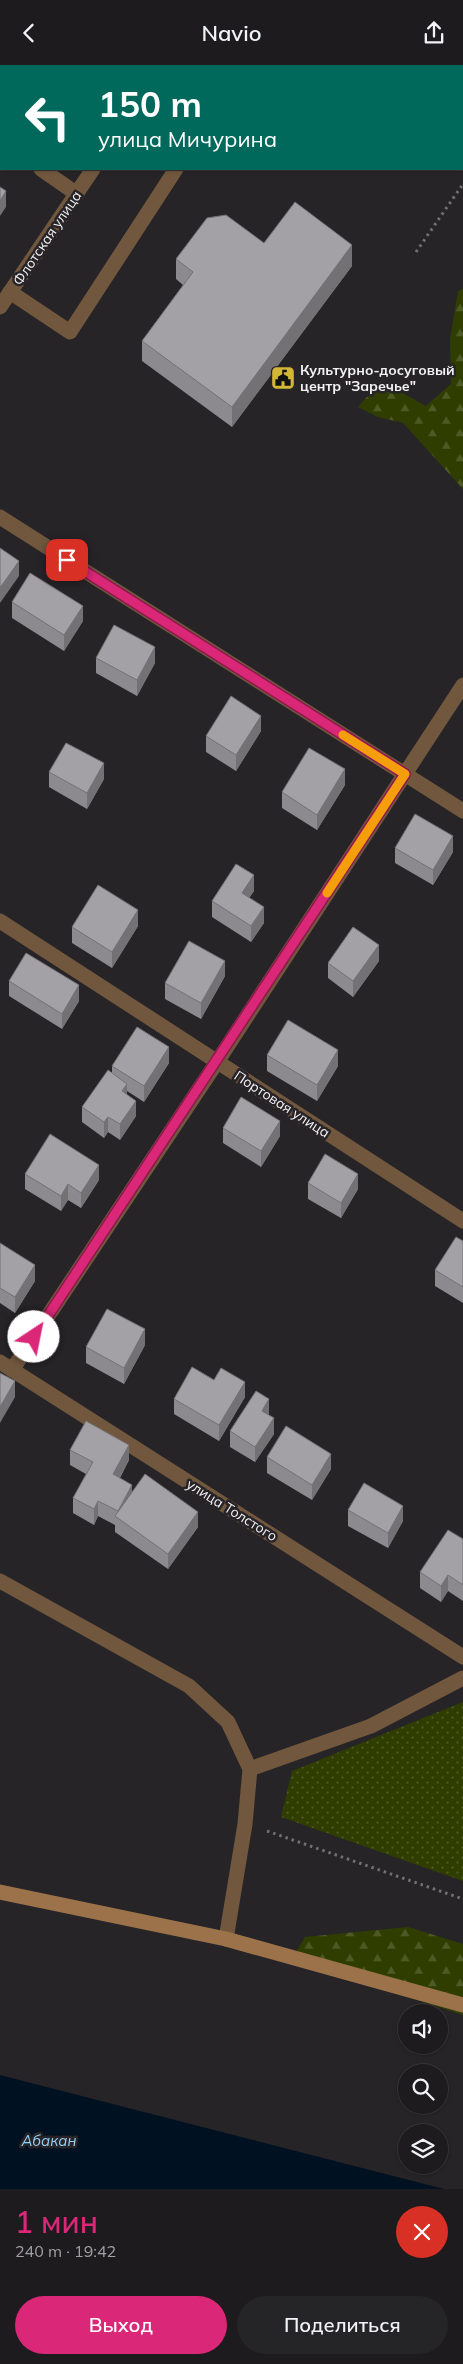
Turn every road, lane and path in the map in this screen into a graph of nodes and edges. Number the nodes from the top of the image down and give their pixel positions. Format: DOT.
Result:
graph roads {
  1 [pos="41,170"];
  2 [pos="92,170"];
  3 [pos="175,170"];
  4 [pos="463,184"];
  5 [pos="77,194"];
  6 [pos="416,252"];
  7 [pos="10,292"];
  8 [pos="0,307"];
  9 [pos="0,517"];
  10 [pos="463,685"];
  11 [pos="405,774"];
  12 [pos="463,811"];
  13 [pos="0,921"];
  14 [pos="217,1062"];
  15 [pos="463,1221"];
  16 [pos="6,1366"];
  17 [pos="0,1581"];
  18 [pos="463,1657"];
  19 [pos="463,1679"];
  20 [pos="250,1769"];
  21 [pos="245,1824"];
  22 [pos="0,1892"];
  23 [pos="463,1899"];
  24 [pos="226,1939"];
  25 [pos="463,2005"];
  1 -- 5 [label="street"];
  2 -- 5 [label="street, Флотская улица"];
  3 -- 7 [label="street"];
  4 -- 6 [label="path"];
  5 -- 7 [label="street, Флотская улица"];
  7 -- 8 [label="street, Флотская улица"];
  9 -- 11 [label="street"];
  10 -- 11 [label="street"];
  11 -- 12 [label="street"];
  11 -- 14 [label="street"];
  13 -- 14 [label="street, Портовая улица"];
  14 -- 15 [label="street, Портовая улица"];
  14 -- 16 [label="street"];
  16 -- 18 [label="street, улица Толстого"];
  17 -- 20 [label="street"];
  19 -- 20 [label="street"];
  20 -- 21 [label="street"];
  21 -- 23 [label="path"];
  21 -- 24 [label="street"];
  22 -- 24 [label="street"];
  24 -- 25 [label="street"];
}
